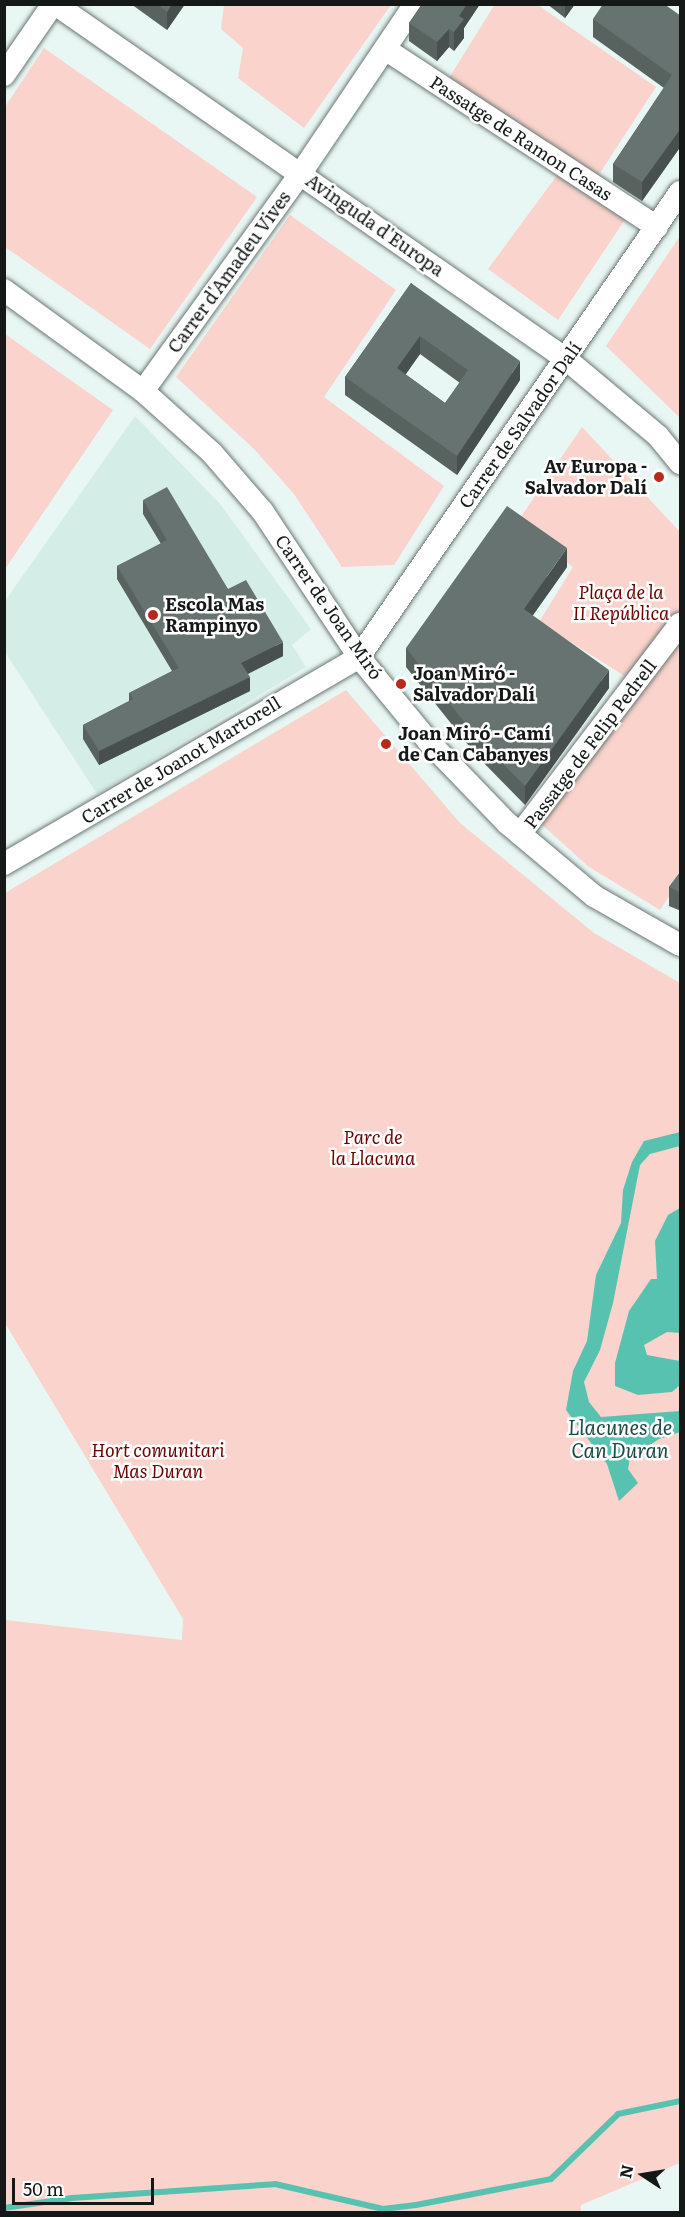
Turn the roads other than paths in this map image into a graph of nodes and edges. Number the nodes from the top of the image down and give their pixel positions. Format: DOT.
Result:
graph roads {
  1 [pos="54,4"];
  2 [pos="415,4"];
  3 [pos="385,49"];
  4 [pos="4,75"];
  5 [pos="301,173"];
  6 [pos="681,192"];
  7 [pos="657,227"];
  8 [pos="4,290"];
  9 [pos="566,359"];
  10 [pos="143,391"];
  11 [pos="681,463"];
  12 [pos="681,624"];
  13 [pos="359,657"];
  14 [pos="520,834"];
  15 [pos="4,864"];
  16 [pos="681,945"];
  1 -- 4 [label="street"];
  1 -- 5 [label="street, Avinguda d'Europa"];
  2 -- 3 [label="street, Carrer d'Amadeu Vives"];
  3 -- 5 [label="street, Carrer d'Amadeu Vives"];
  3 -- 7 [label="street, Passatge de Ramon Casas"];
  5 -- 9 [label="street, Avinguda d'Europa"];
  5 -- 10 [label="street, Carrer d'Amadeu Vives"];
  6 -- 7 [label="street, Carrer de Salvador Dalí"];
  7 -- 9 [label="street, Carrer de Salvador Dalí"];
  8 -- 10 [label="street, Carrer de Joan Miró"];
  9 -- 11 [label="street, Avinguda d'Europa"];
  9 -- 13 [label="street, Carrer de Salvador Dalí"];
  10 -- 13 [label="street, Carrer de Joan Miró"];
  12 -- 14 [label="street, Passatge de Felip Pedrell"];
  13 -- 14 [label="street, Carrer de Joan Miró"];
  13 -- 15 [label="street, Carrer de Joanot Martorell"];
  14 -- 16 [label="street, Carrer de Joan Miró"];
}
